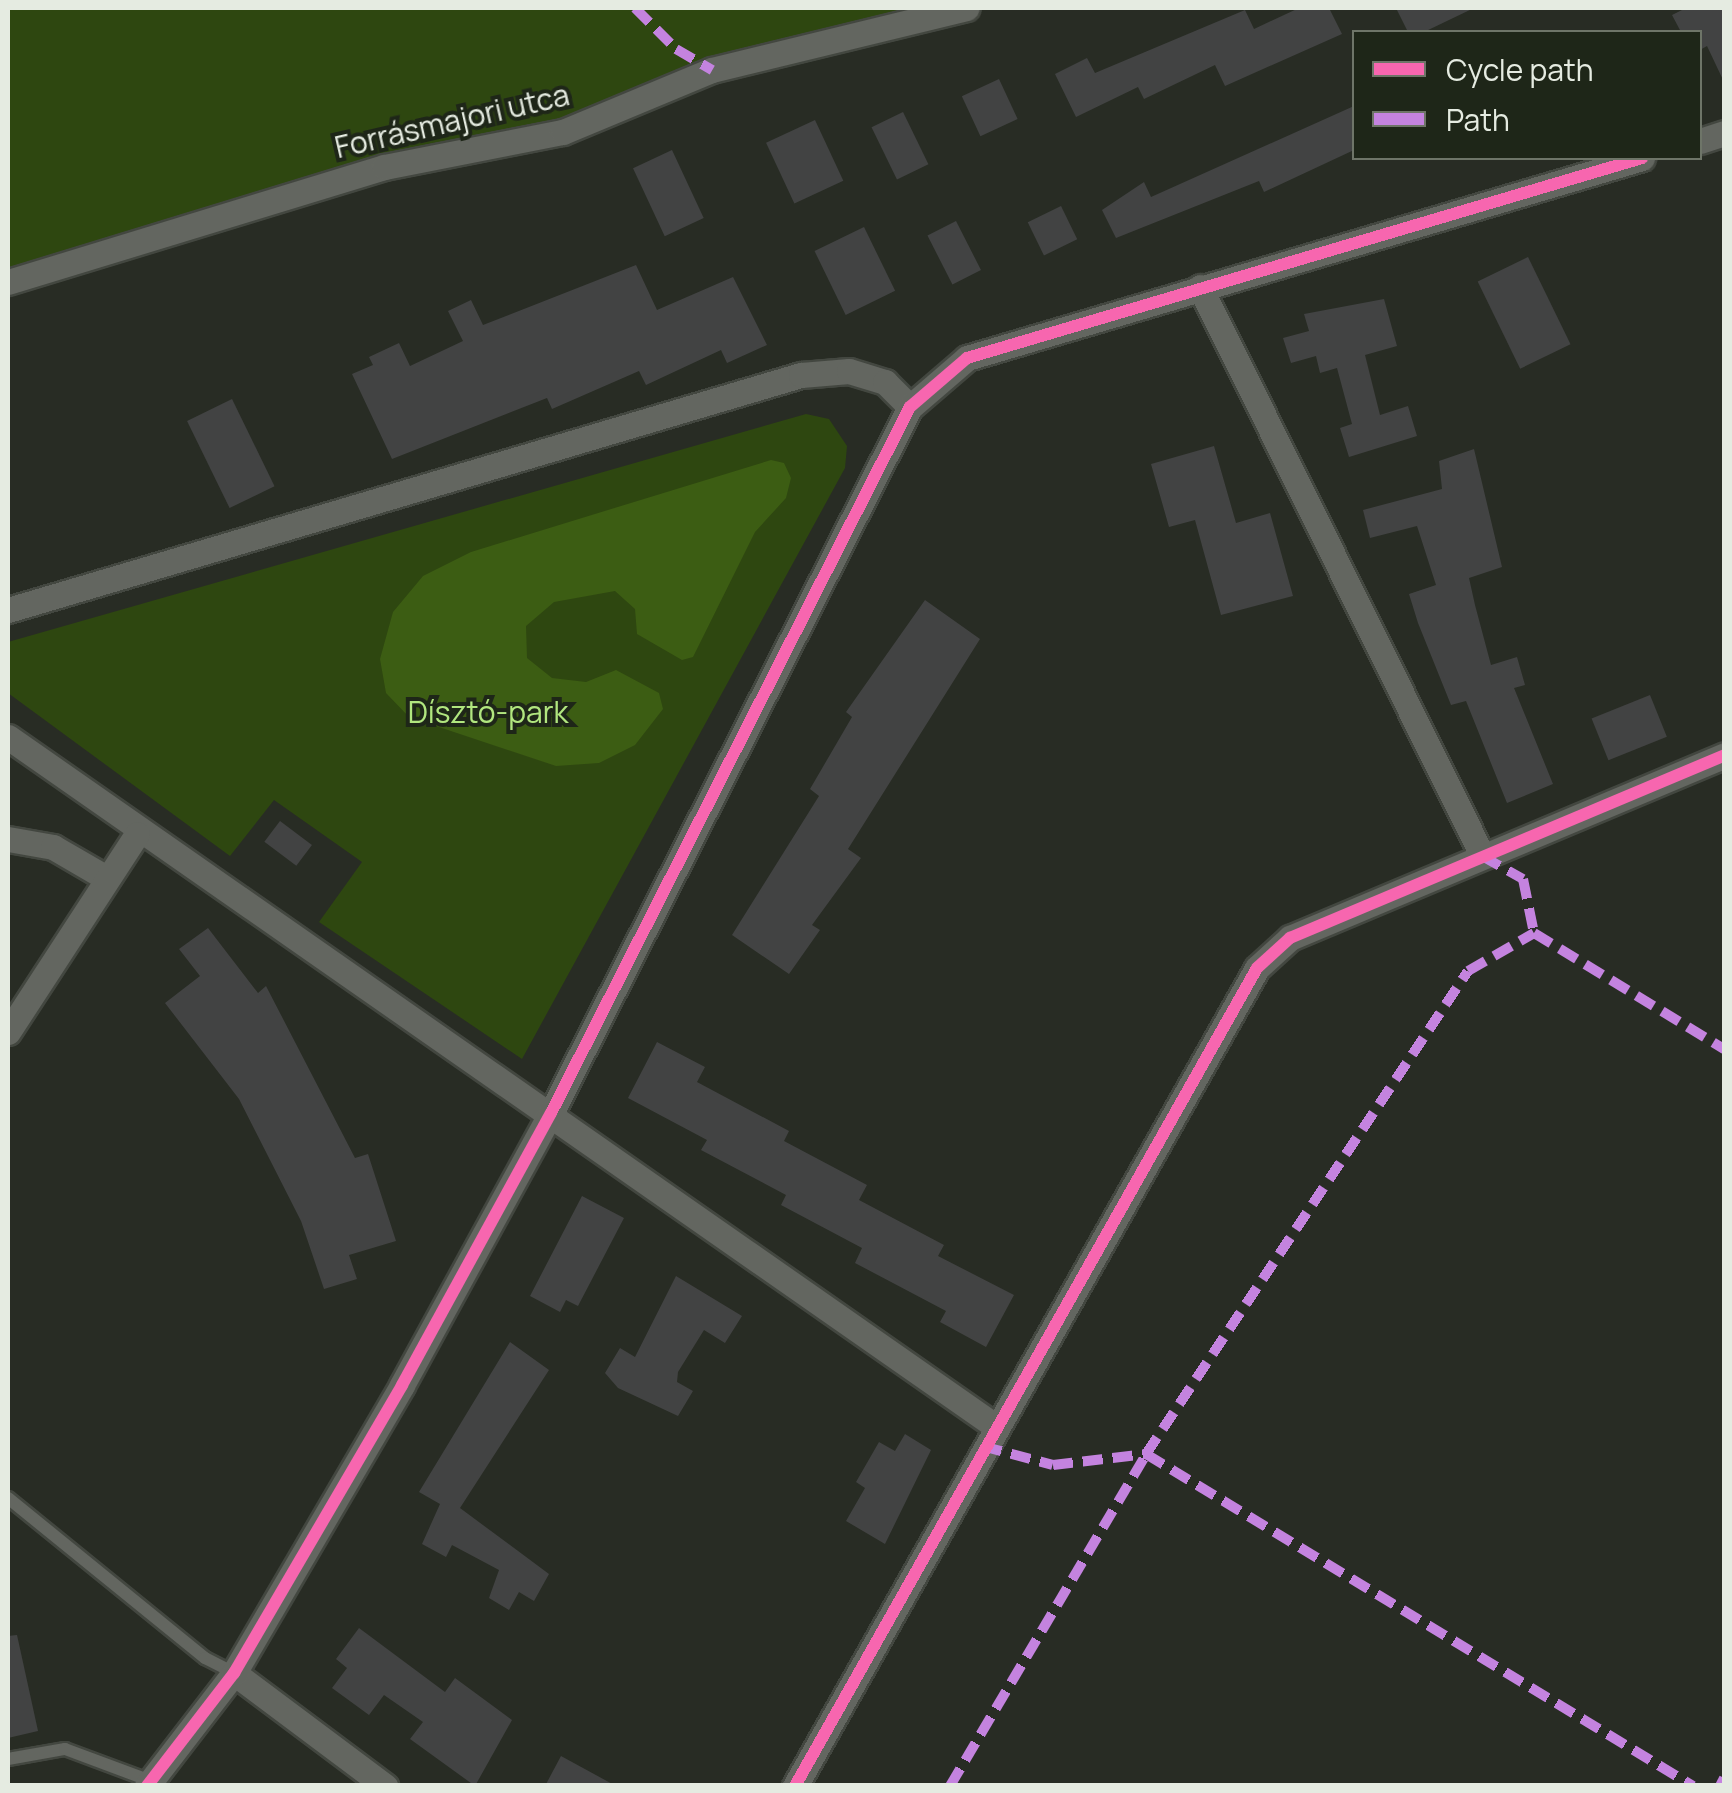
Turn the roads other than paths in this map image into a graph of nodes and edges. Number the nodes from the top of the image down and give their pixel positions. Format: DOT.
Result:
graph roads {
  1 [pos="967,8"];
  2 [pos="1635,160"];
  3 [pos="8,282"];
  4 [pos="1200,287"];
  5 [pos="910,407"];
  6 [pos="8,610"];
  7 [pos="8,737"];
  8 [pos="1724,756"];
  9 [pos="137,834"];
  10 [pos="8,839"];
  11 [pos="1482,856"];
  12 [pos="103,876"];
  13 [pos="18,988"];
  14 [pos="8,1032"];
  15 [pos="551,1113"];
  16 [pos="994,1425"];
  17 [pos="8,1498"];
  18 [pos="234,1673"];
  19 [pos="8,1759"];
  20 [pos="149,1783"];
  21 [pos="385,1786"];
  22 [pos="795,1786"];
  1 -- 3 [label="street, Forrásmajori utca"];
  2 -- 4 [label="street"];
  4 -- 5 [label="street"];
  4 -- 11 [label="street"];
  5 -- 6 [label="street"];
  5 -- 15 [label="street"];
  7 -- 9 [label="street"];
  8 -- 11 [label="street"];
  9 -- 12 [label="street"];
  9 -- 15 [label="street"];
  10 -- 12 [label="street"];
  11 -- 16 [label="street"];
  12 -- 13 [label="street"];
  13 -- 14 [label="street"];
  15 -- 16 [label="street"];
  15 -- 18 [label="street"];
  16 -- 22 [label="street"];
  17 -- 18 [label="lane"];
  18 -- 20 [label="street"];
  18 -- 21 [label="street"];
  19 -- 20 [label="lane"];
}
